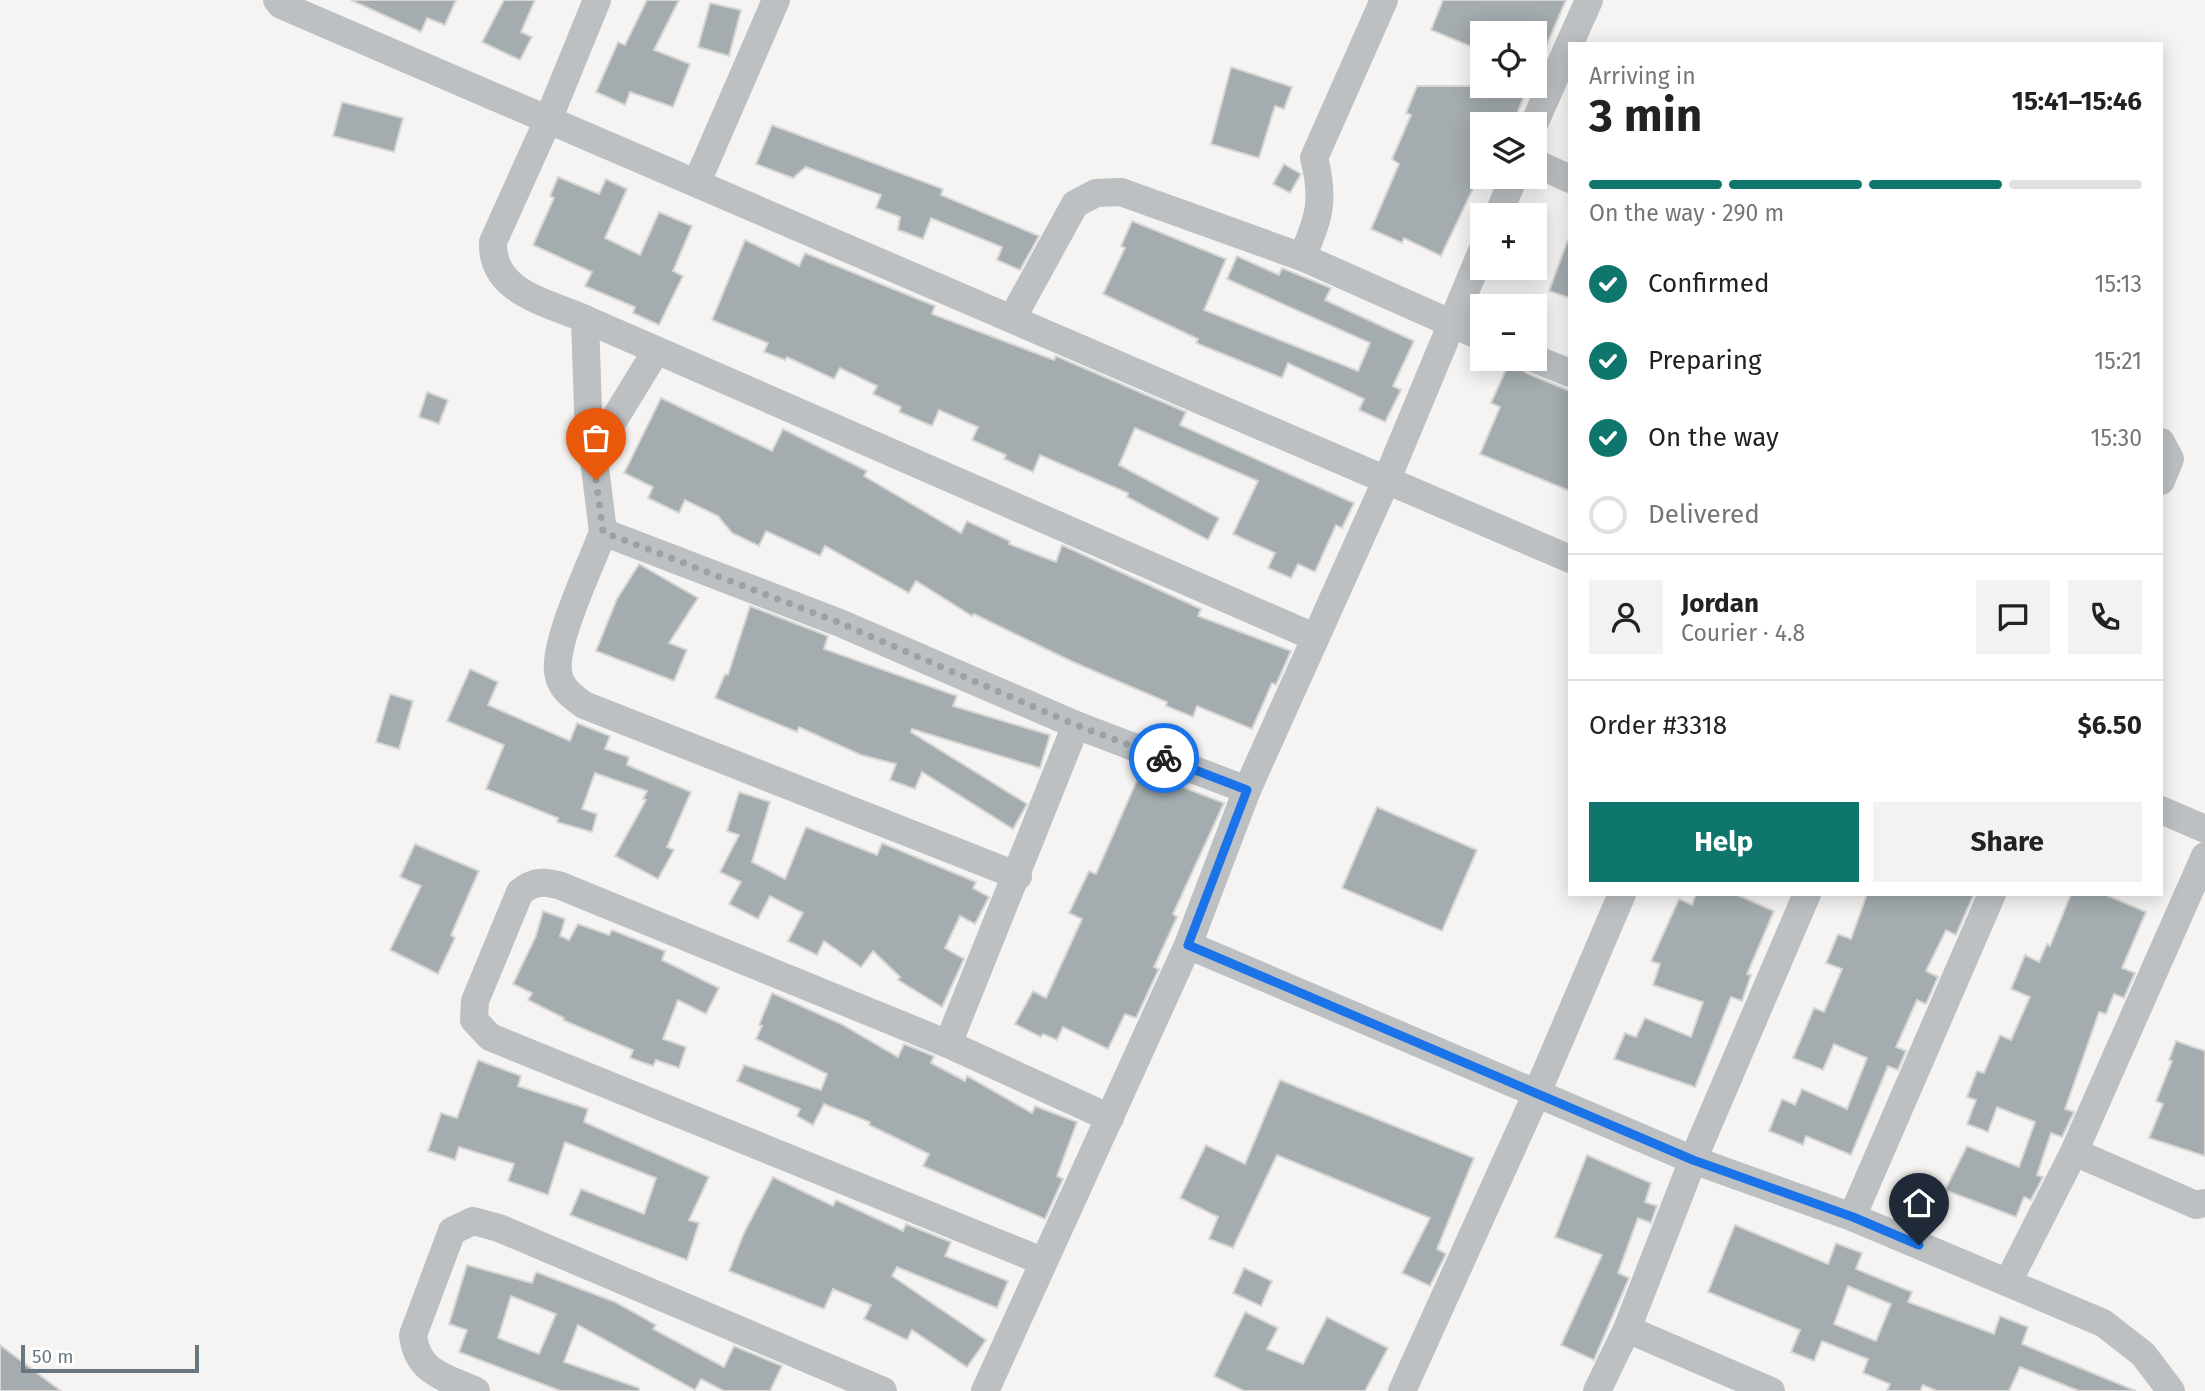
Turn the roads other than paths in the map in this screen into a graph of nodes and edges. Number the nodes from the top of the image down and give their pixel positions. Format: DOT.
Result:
graph roads {
  1 [pos="277,0"];
  2 [pos="597,0"];
  3 [pos="776,0"];
  4 [pos="1384,0"];
  5 [pos="1589,0"];
  6 [pos="1570,42"];
  7 [pos="1568,47"];
  8 [pos="1539,112"];
  9 [pos="548,120"];
  10 [pos="1547,168"];
  11 [pos="1568,177"];
  12 [pos="697,182"];
  13 [pos="1302,257"];
  14 [pos="1470,278"];
  15 [pos="1013,317"];
  16 [pos="585,319"];
  17 [pos="1450,324"];
  18 [pos="1470,332"];
  19 [pos="656,351"];
  20 [pos="1547,364"];
  21 [pos="1568,372"];
  22 [pos="2163,446"];
  23 [pos="593,454"];
  24 [pos="2163,476"];
  25 [pos="1387,479"];
  26 [pos="603,532"];
  27 [pos="1568,558"];
  28 [pos="1314,637"];
  29 [pos="1076,725"];
  30 [pos="1247,790"];
  31 [pos="2163,811"];
  32 [pos="2205,829"];
  33 [pos="2205,856"];
  34 [pos="1018,876"];
  35 [pos="1621,896"];
  36 [pos="1806,896"];
  37 [pos="1991,896"];
  38 [pos="1188,945"];
  39 [pos="948,1044"];
  40 [pos="1537,1093"];
  41 [pos="1110,1118"];
  42 [pos="2074,1152"];
  43 [pos="1693,1160"];
  44 [pos="2205,1203"];
  45 [pos="1853,1217"];
  46 [pos="1042,1261"];
  47 [pos="2008,1282"];
  48 [pos="1627,1329"];
  49 [pos="476,1391"];
  50 [pos="883,1391"];
  51 [pos="985,1391"];
  52 [pos="1402,1391"];
  53 [pos="1597,1391"];
  54 [pos="1772,1391"];
  55 [pos="2171,1391"];
  1 -- 9 [label="street"];
  2 -- 9 [label="street"];
  3 -- 12 [label="street"];
  4 -- 13 [label="street"];
  5 -- 6 [label="street"];
  7 -- 8 [label="street"];
  9 -- 12 [label="street"];
  9 -- 16 [label="street"];
  10 -- 11 [label="street"];
  12 -- 15 [label="street"];
  13 -- 15 [label="street"];
  13 -- 17 [label="street"];
  14 -- 17 [label="street"];
  15 -- 25 [label="street"];
  16 -- 19 [label="street"];
  16 -- 23 [label="street"];
  17 -- 18 [label="street"];
  17 -- 25 [label="street"];
  19 -- 23 [label="street"];
  19 -- 28 [label="street"];
  20 -- 21 [label="street"];
  22 -- 24 [label="street"];
  23 -- 26 [label="street"];
  25 -- 27 [label="street"];
  25 -- 28 [label="street"];
  26 -- 29 [label="street"];
  26 -- 34 [label="street"];
  28 -- 30 [label="street"];
  29 -- 30 [label="street"];
  29 -- 34 [label="street"];
  30 -- 38 [label="street"];
  31 -- 32 [label="street"];
  33 -- 42 [label="street"];
  34 -- 39 [label="street"];
  35 -- 40 [label="street"];
  36 -- 43 [label="street"];
  37 -- 45 [label="street"];
  38 -- 40 [label="street"];
  38 -- 41 [label="street"];
  39 -- 41 [label="street"];
  39 -- 46 [label="street"];
  40 -- 43 [label="street"];
  40 -- 52 [label="street"];
  41 -- 46 [label="street"];
  42 -- 44 [label="street"];
  42 -- 47 [label="street"];
  43 -- 45 [label="street"];
  43 -- 48 [label="street"];
  45 -- 47 [label="street"];
  46 -- 51 [label="street"];
  47 -- 55 [label="street"];
  48 -- 53 [label="street"];
  48 -- 54 [label="street"];
  49 -- 50 [label="street"];
}
